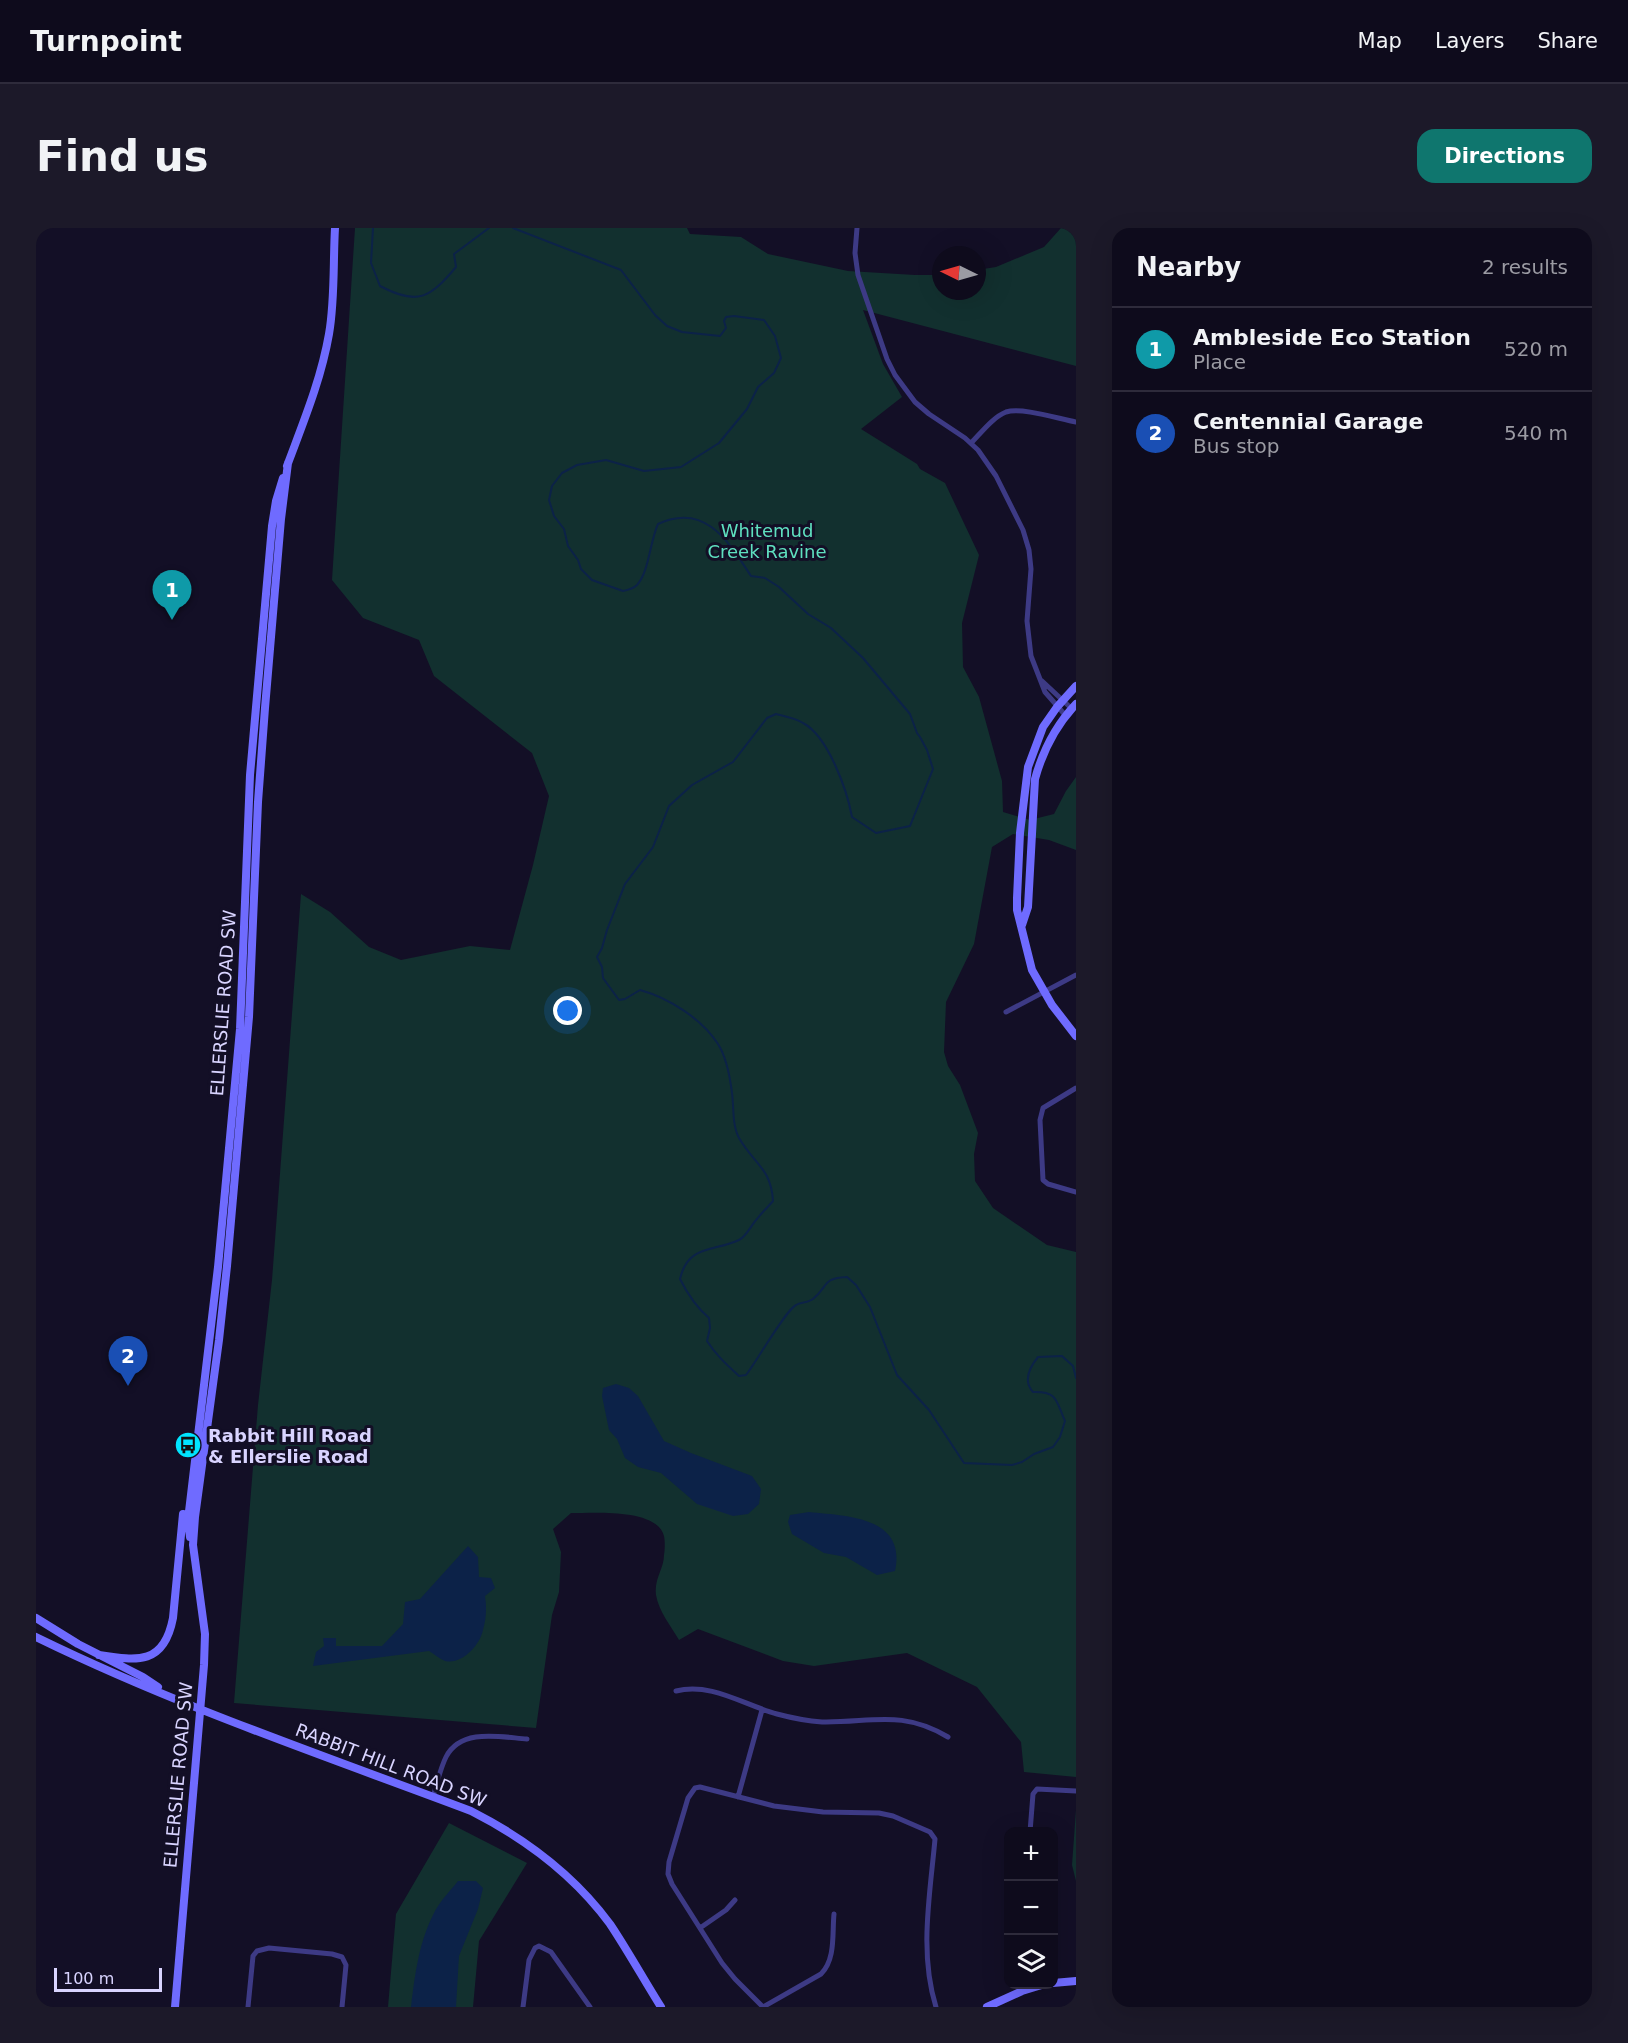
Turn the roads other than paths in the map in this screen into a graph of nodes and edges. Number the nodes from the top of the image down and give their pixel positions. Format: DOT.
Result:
graph roads {
  1 [pos="335,228"];
  2 [pos="856,228"];
  3 [pos="1076,422"];
  4 [pos="971,443"];
  5 [pos="288,463"];
  6 [pos="1042,681"];
  7 [pos="1076,687"];
  8 [pos="1060,703"];
  9 [pos="1071,709"];
  10 [pos="1022,927"];
  11 [pos="1076,975"];
  12 [pos="1044,993"];
  13 [pos="1006,1012"];
  14 [pos="1076,1036"];
  15 [pos="1076,1088"];
  16 [pos="1076,1192"];
  17 [pos="195,1451"];
  18 [pos="193,1545"];
  19 [pos="36,1618"];
  20 [pos="36,1637"];
  21 [pos="99,1655"];
  22 [pos="676,1691"];
  23 [pos="174,1698"];
  24 [pos="200,1708"];
  25 [pos="762,1710"];
  26 [pos="948,1737"];
  27 [pos="527,1739"];
  28 [pos="1076,1791"];
  29 [pos="433,1797"];
  30 [pos="738,1797"];
  31 [pos="1030,1827"];
  32 [pos="735,1900"];
  33 [pos="834,1914"];
  34 [pos="700,1928"];
  35 [pos="1076,1981"];
  36 [pos="1058,1983"];
  37 [pos="1024,1989"];
  38 [pos="175,2007"];
  39 [pos="248,2007"];
  40 [pos="342,2007"];
  41 [pos="523,2007"];
  42 [pos="590,2007"];
  43 [pos="661,2007"];
  44 [pos="763,2007"];
  45 [pos="936,2007"];
  46 [pos="987,2007"];
  1 -- 5 [label="main road, ELLERSLIE ROAD SW"];
  2 -- 4 [label="street"];
  3 -- 4 [label="street"];
  4 -- 6 [label="street"];
  5 -- 17 [label="main road, ELLERSLIE ROAD SW"];
  5 -- 18 [label="main road, ELLERSLIE ROAD SW"];
  6 -- 8 [label="street"];
  6 -- 8 [label="street"];
  7 -- 8 [label="main road"];
  8 -- 9 [label="street"];
  8 -- 9 [label="street"];
  8 -- 10 [label="main road"];
  9 -- 10 [label="main road"];
  10 -- 12 [label="main road"];
  11 -- 12 [label="street"];
  12 -- 13 [label="street"];
  12 -- 14 [label="main road"];
  15 -- 16 [label="street"];
  17 -- 18 [label="main road, ELLERSLIE ROAD SW"];
  17 -- 21 [label="main road"];
  18 -- 24 [label="main road, ELLERSLIE ROAD SW"];
  19 -- 21 [label="main road, RABBIT HILL ROAD SW"];
  20 -- 23 [label="main road, RABBIT HILL ROAD SW"];
  21 -- 23 [label="main road, RABBIT HILL ROAD SW"];
  22 -- 25 [label="street"];
  23 -- 24 [label="main road, RABBIT HILL ROAD SW"];
  24 -- 29 [label="main road, RABBIT HILL ROAD SW"];
  24 -- 38 [label="main road, ELLERSLIE ROAD SW"];
  25 -- 26 [label="street"];
  25 -- 30 [label="street"];
  27 -- 29 [label="street"];
  28 -- 31 [label="street"];
  29 -- 43 [label="main road, RABBIT HILL ROAD SW"];
  30 -- 34 [label="street"];
  30 -- 45 [label="street"];
  32 -- 34 [label="street"];
  33 -- 44 [label="street"];
  34 -- 44 [label="street"];
  35 -- 36 [label="main road"];
  37 -- 46 [label="main road"];
  39 -- 40 [label="street"];
  41 -- 42 [label="street"];
}
